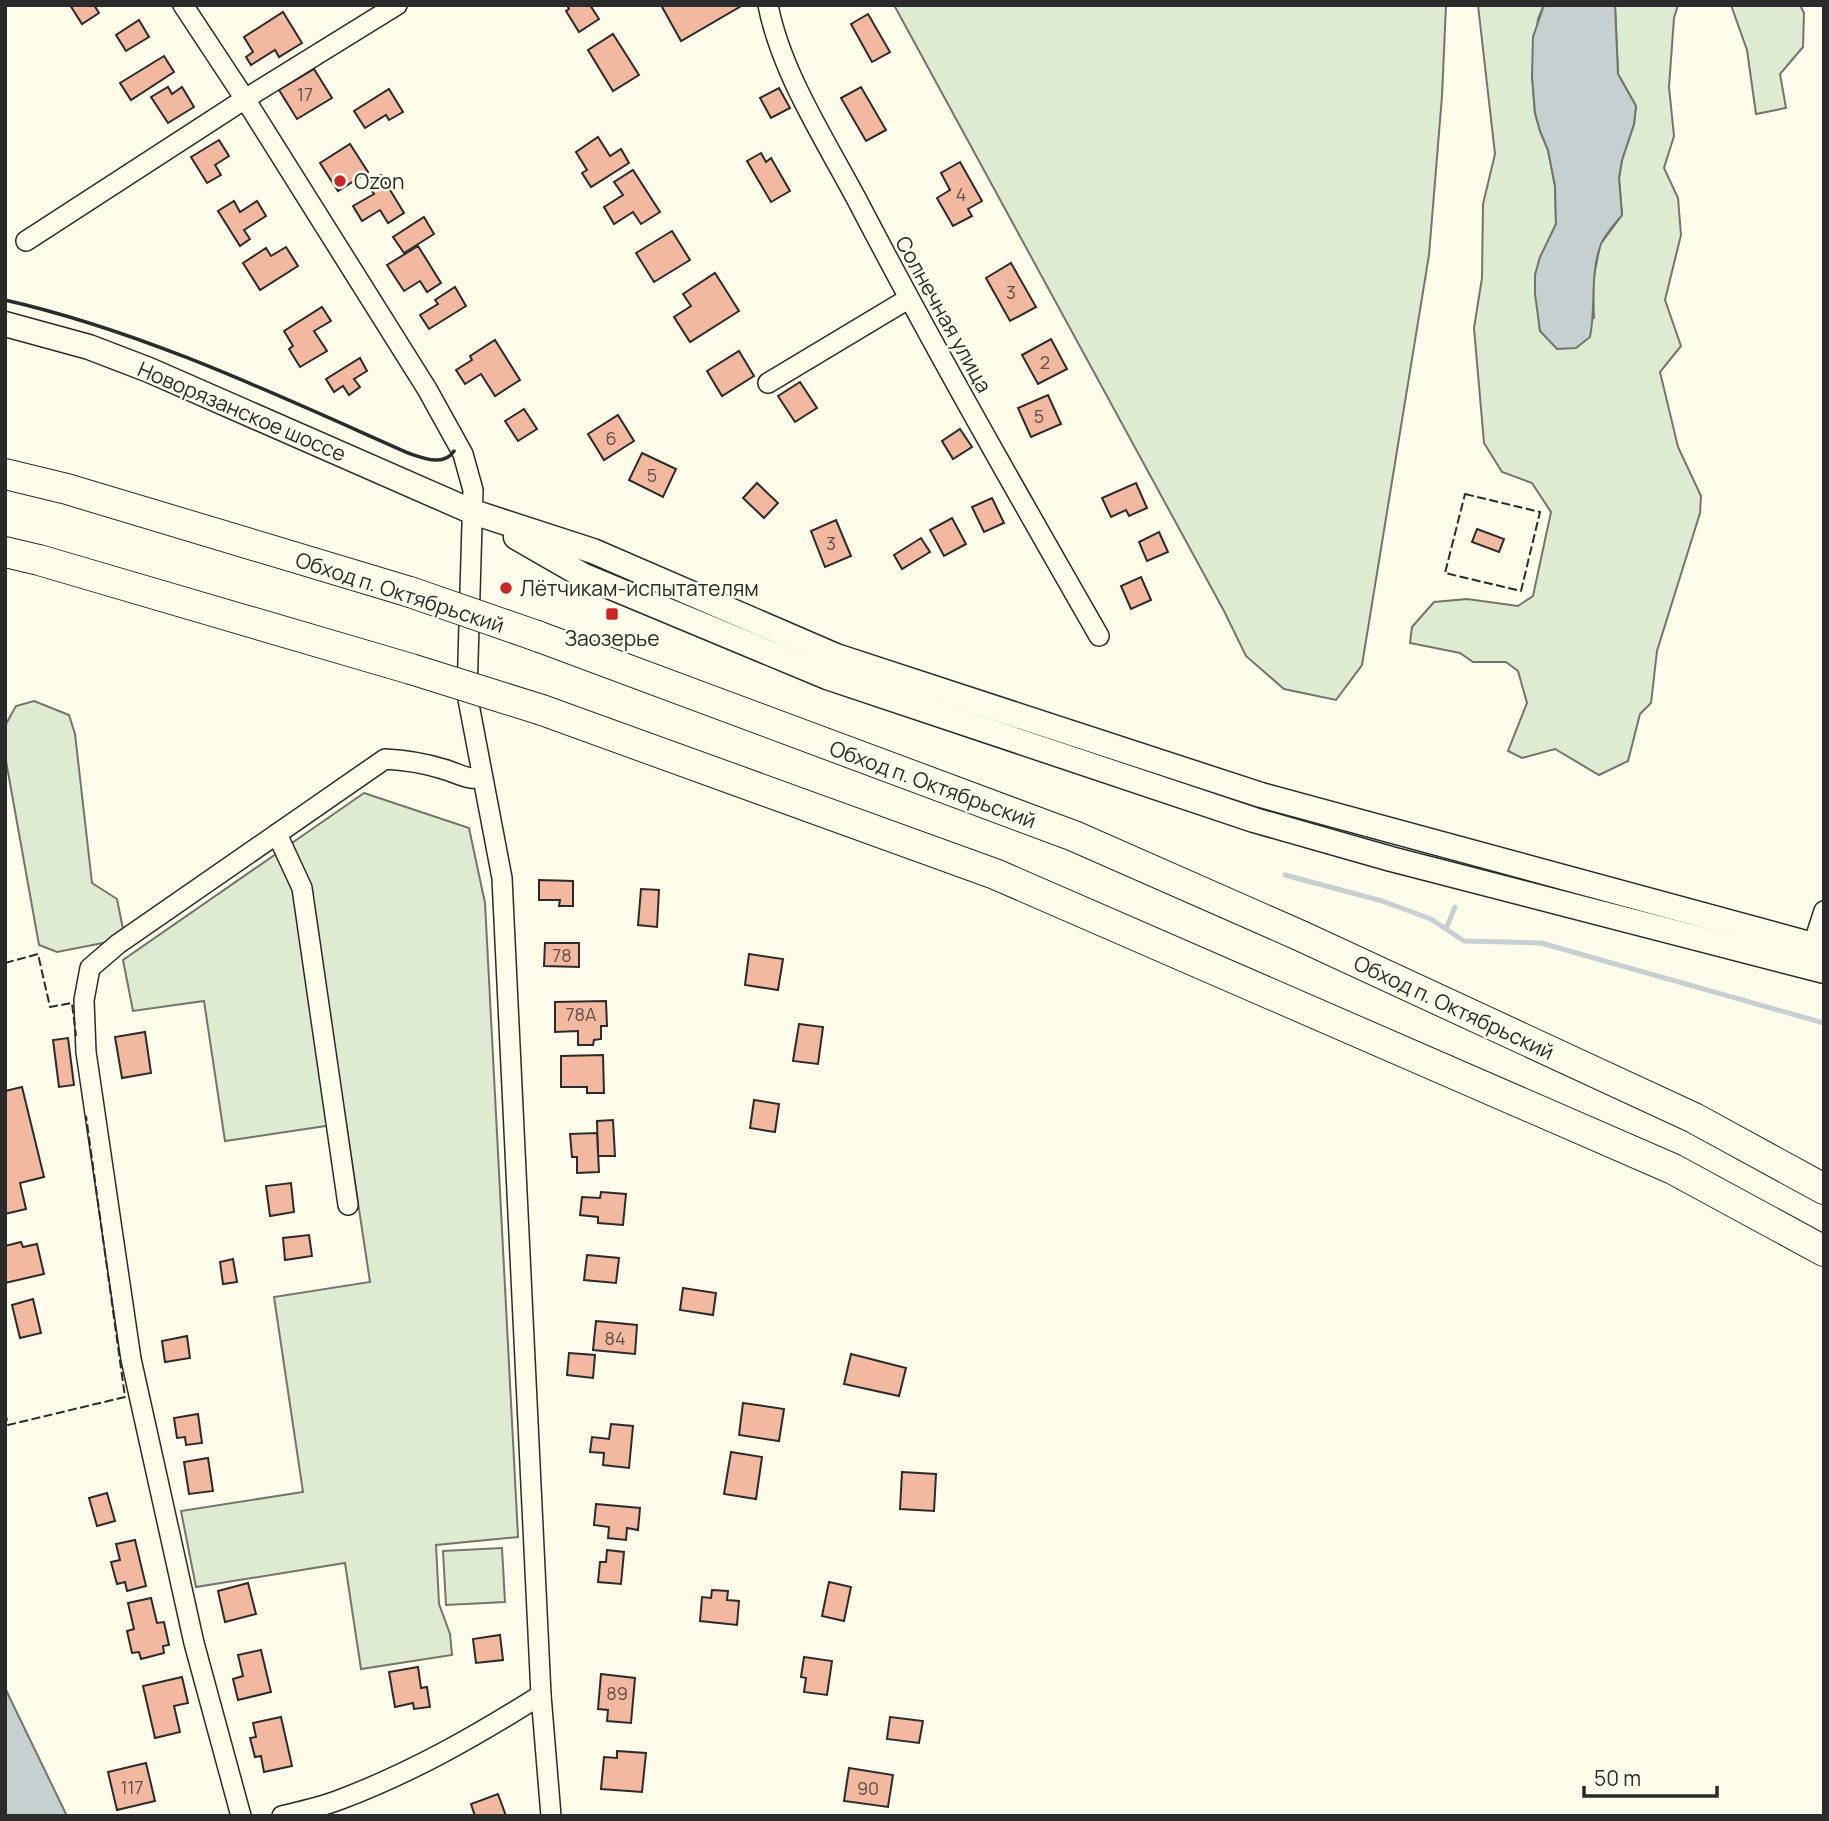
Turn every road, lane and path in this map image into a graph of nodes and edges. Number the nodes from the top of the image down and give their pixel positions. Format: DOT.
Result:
graph roads {
  1 [pos="183,5"];
  2 [pos="397,5"];
  3 [pos="768,5"];
  4 [pos="244,99"];
  5 [pos="26,241"];
  6 [pos="908,299"];
  7 [pos="5,324"];
  8 [pos="768,383"];
  9 [pos="5,474"];
  10 [pos="473,512"];
  11 [pos="5,552"];
  12 [pos="1099,636"];
  13 [pos="482,778"];
  14 [pos="277,834"];
  15 [pos="1824,911"];
  16 [pos="1818,946"];
  17 [pos="1824,971"];
  18 [pos="1824,1189"];
  19 [pos="348,1205"];
  20 [pos="1824,1251"];
  21 [pos="541,1695"];
  22 [pos="241,1816"];
  23 [pos="282,1816"];
  24 [pos="551,1816"];
  1 -- 4 [label="street"];
  2 -- 4 [label="street"];
  3 -- 6 [label="street, Солнечная улица"];
  4 -- 5 [label="street"];
  4 -- 10 [label="street"];
  6 -- 8 [label="street"];
  6 -- 12 [label="street, Солнечная улица"];
  7 -- 10 [label="main road, Новорязанское шоссе"];
  9 -- 18 [label="highway, Обход п. Октябрьский, bridge"];
  10 -- 13 [label="street"];
  10 -- 16 [label="main road"];
  10 -- 17 [label="main road"];
  11 -- 20 [label="highway, bridge"];
  13 -- 14 [label="street"];
  13 -- 21 [label="street"];
  14 -- 19 [label="street"];
  14 -- 22 [label="street"];
  15 -- 16 [label="street"];
  21 -- 23 [label="street"];
  21 -- 24 [label="street"];
}
